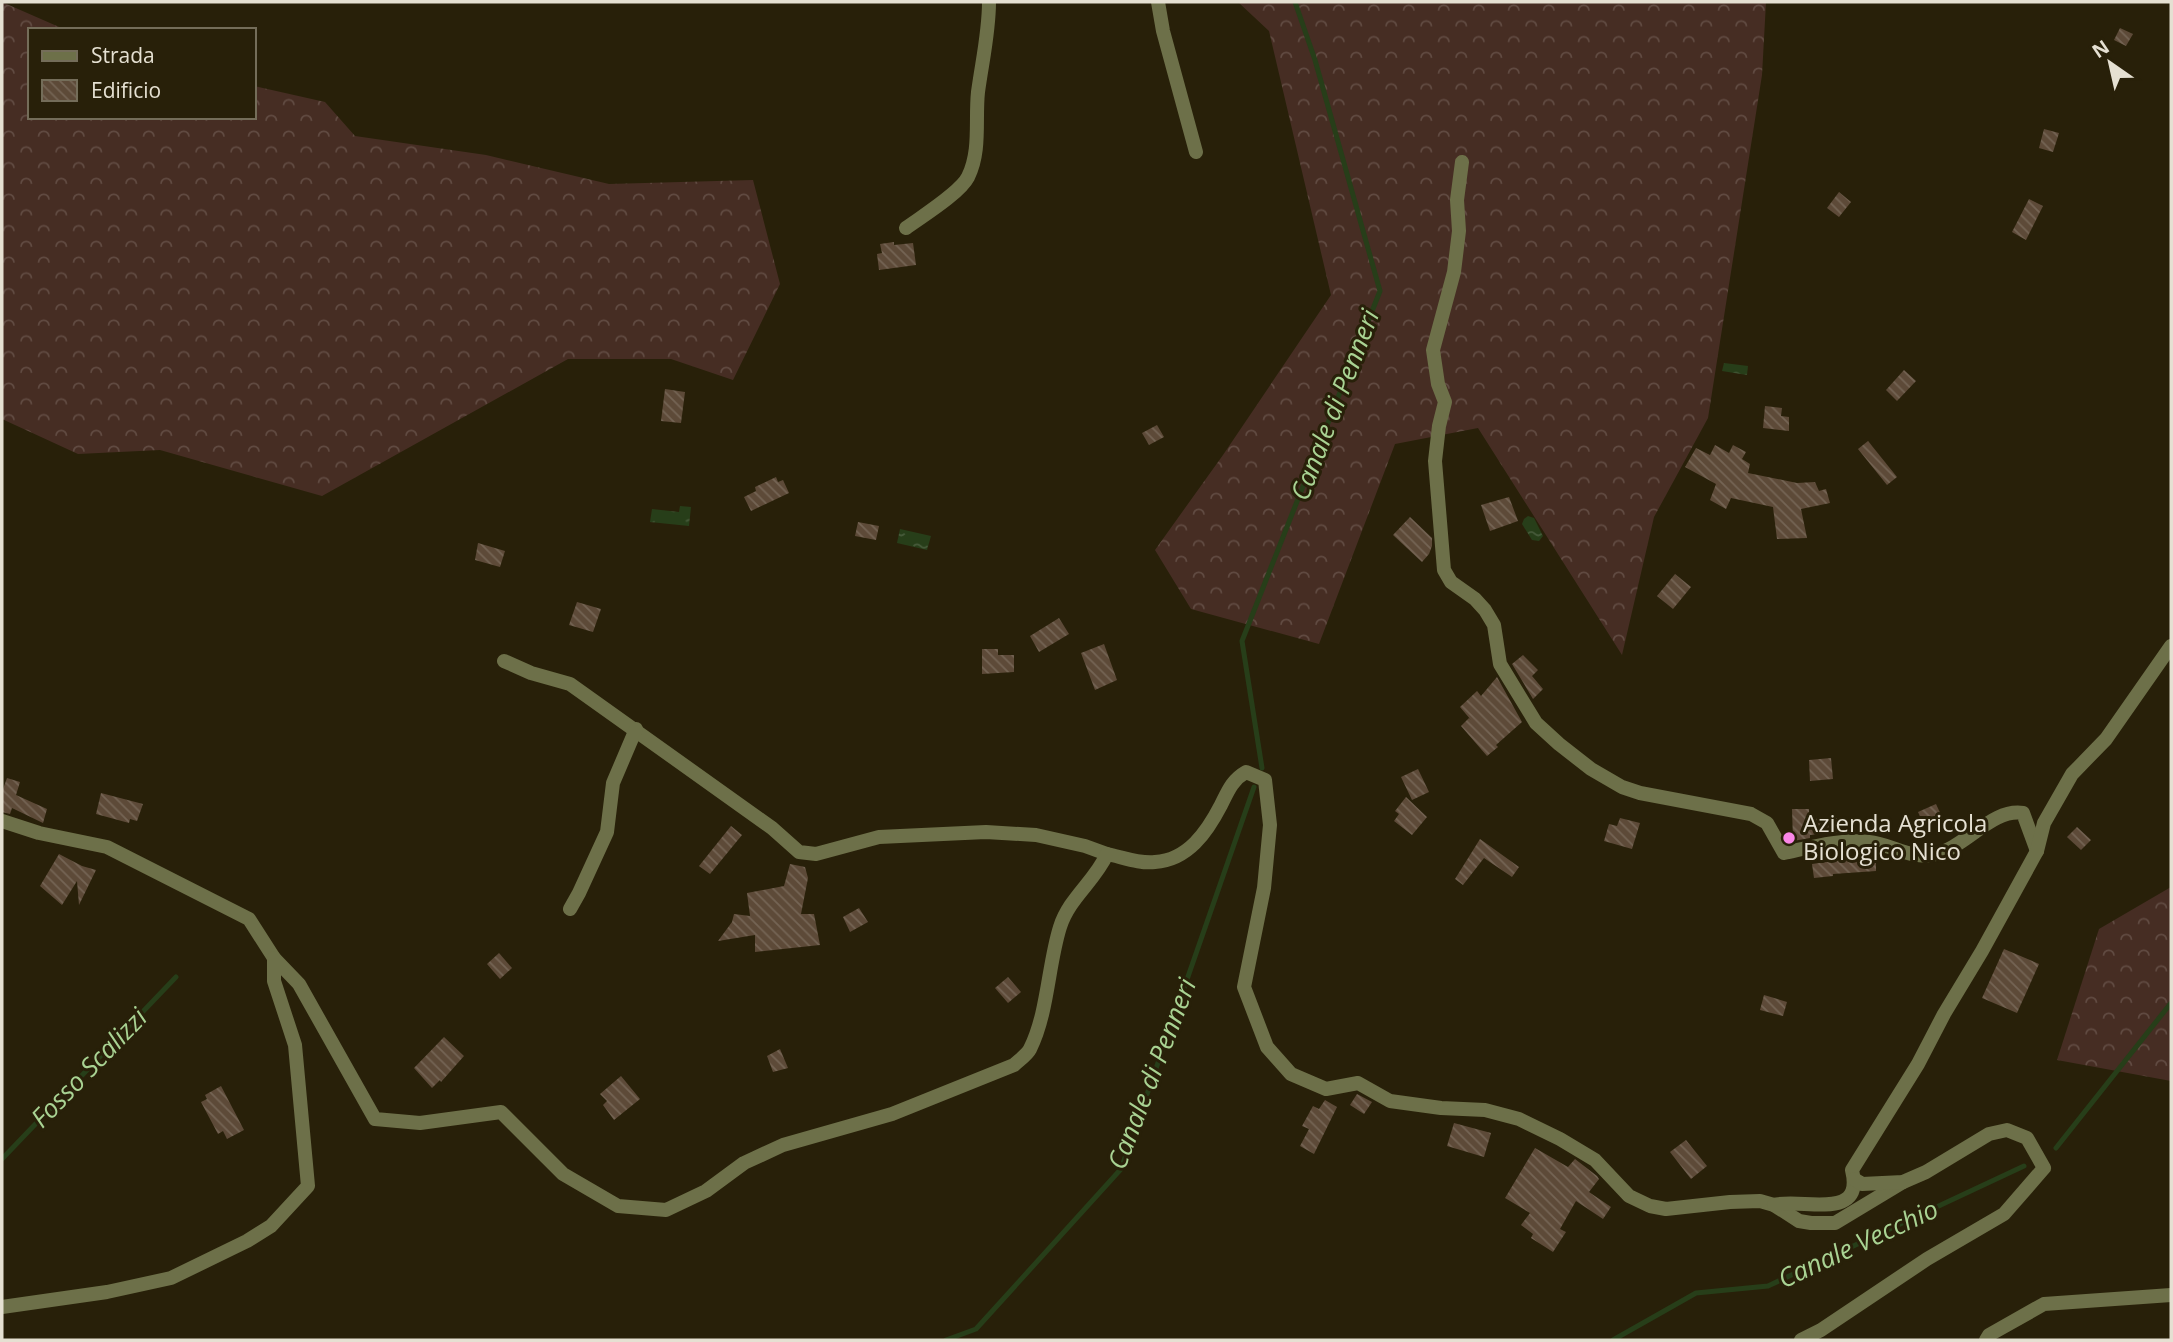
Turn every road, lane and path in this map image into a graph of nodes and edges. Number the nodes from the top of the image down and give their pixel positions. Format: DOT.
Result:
graph roads {
  1 [pos="989,2"];
  2 [pos="1158,2"];
  3 [pos="1196,152"];
  4 [pos="1462,162"];
  5 [pos="906,228"];
  6 [pos="2171,646"];
  7 [pos="504,661"];
  8 [pos="636,729"];
  9 [pos="2,821"];
  10 [pos="2037,851"];
  11 [pos="1107,854"];
  12 [pos="570,909"];
  13 [pos="274,958"];
  14 [pos="1854,1179"];
  15 [pos="1903,1182"];
  16 [pos="1774,1205"];
  17 [pos="2171,1295"];
  18 [pos="2,1307"];
  19 [pos="1801,1340"];
  20 [pos="1986,1340"];
  1 -- 5 [label="street"];
  2 -- 3 [label="street"];
  4 -- 10 [label="street"];
  6 -- 10 [label="street"];
  7 -- 8 [label="street"];
  8 -- 11 [label="street"];
  8 -- 12 [label="street"];
  9 -- 13 [label="street"];
  10 -- 14 [label="street"];
  11 -- 13 [label="street"];
  11 -- 16 [label="street"];
  13 -- 18 [label="street"];
  14 -- 15 [label="street"];
  14 -- 16 [label="street"];
  15 -- 16 [label="street"];
  15 -- 19 [label="street"];
  17 -- 20 [label="street"];
}
